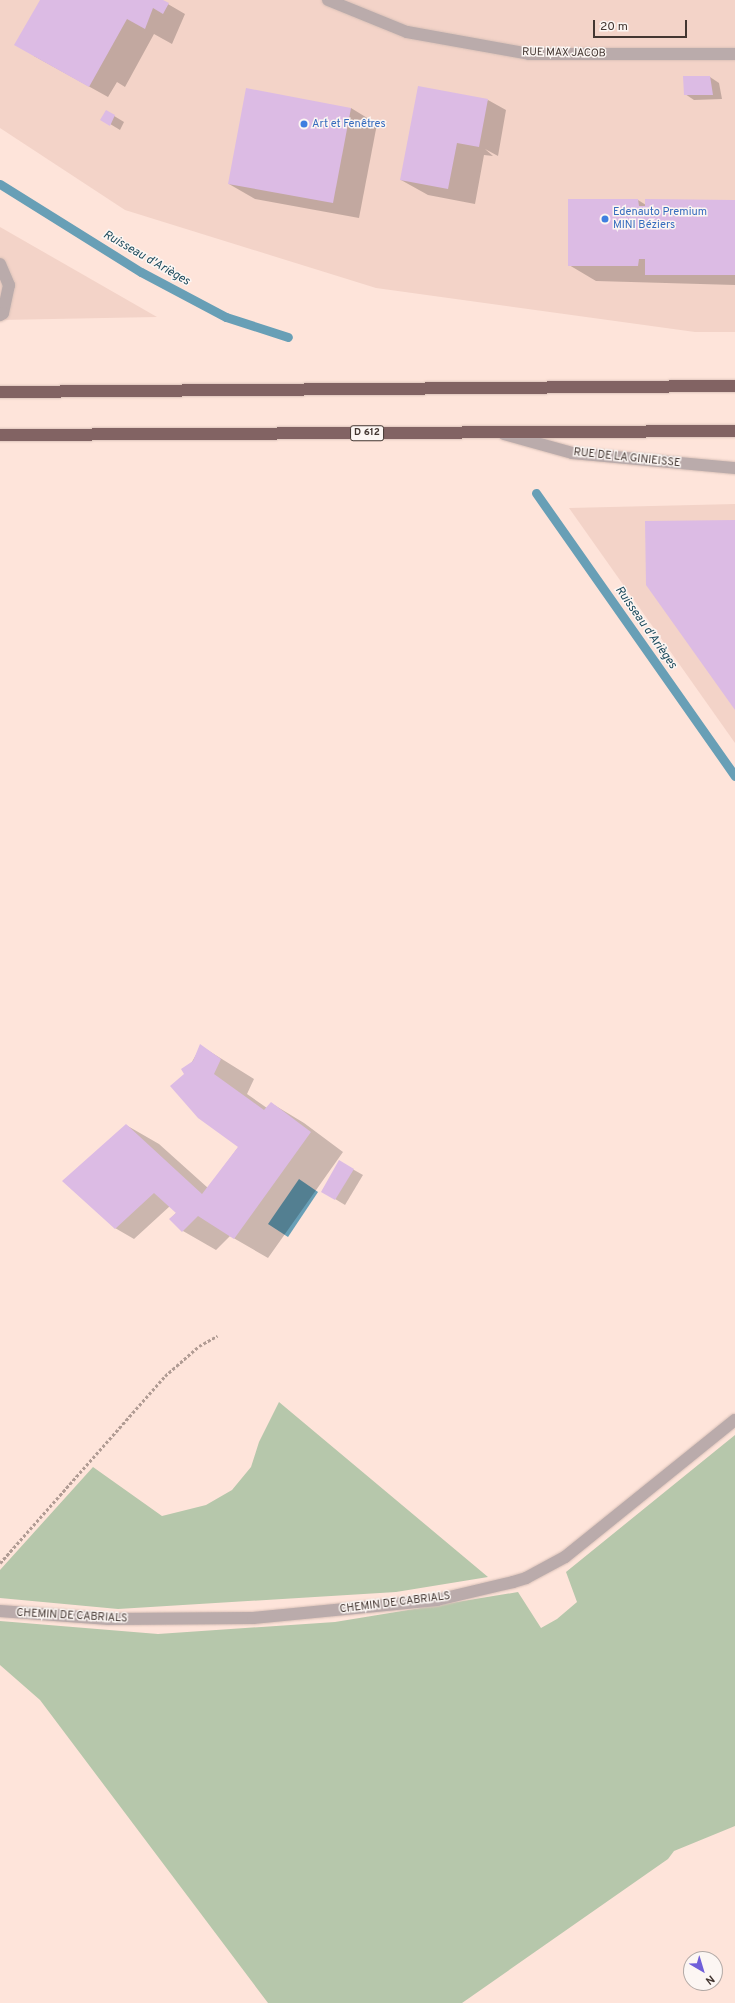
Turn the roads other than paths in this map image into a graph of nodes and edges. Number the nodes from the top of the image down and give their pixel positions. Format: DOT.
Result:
graph roads {
  1 [pos="328,0"];
  2 [pos="735,54"];
  3 [pos="0,264"];
  4 [pos="0,315"];
  5 [pos="735,385"];
  6 [pos="0,392"];
  7 [pos="735,431"];
  8 [pos="497,432"];
  9 [pos="0,435"];
  10 [pos="735,468"];
  11 [pos="735,1420"];
  12 [pos="0,1611"];
  1 -- 2 [label="street, RUE MAX JACOB"];
  3 -- 4 [label="street"];
  5 -- 6 [label="highway"];
  7 -- 8 [label="highway, D 612"];
  8 -- 9 [label="highway, D 612"];
  8 -- 10 [label="street, RUE DE LA GINIEISSE"];
  11 -- 12 [label="street, CHEMIN DE CABRIALS"];
}
